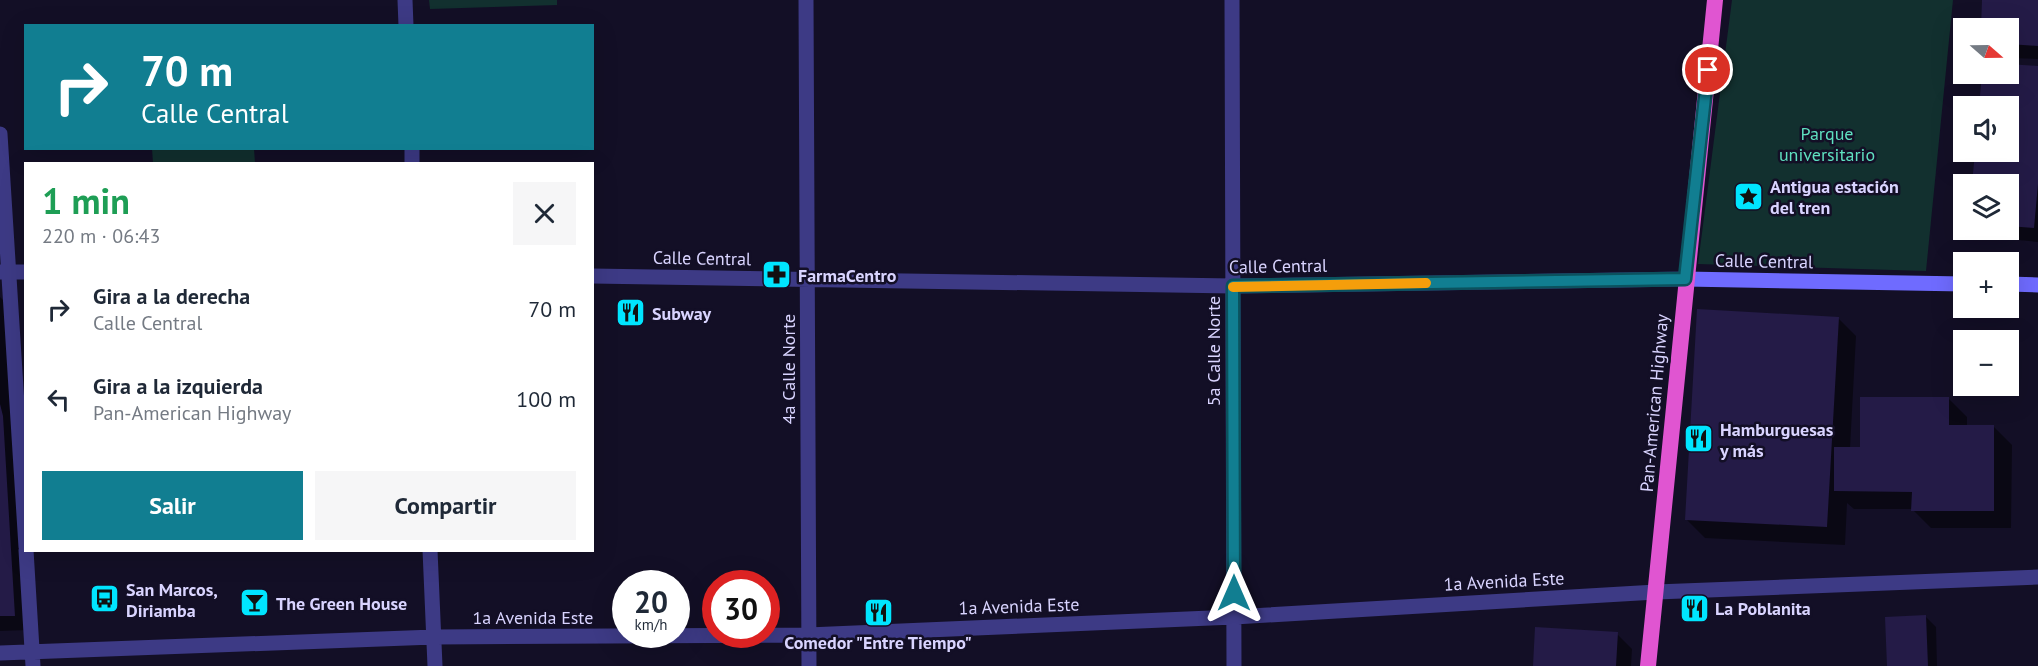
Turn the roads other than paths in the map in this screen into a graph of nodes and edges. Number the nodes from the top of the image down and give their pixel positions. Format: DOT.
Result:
graph roads {
  1 [pos="405,0"];
  2 [pos="806,0"];
  3 [pos="1232,0"];
  4 [pos="1715,0"];
  5 [pos="406,24"];
  6 [pos="0,134"];
  7 [pos="24,272"];
  8 [pos="4,273"];
  9 [pos="594,276"];
  10 [pos="807,279"];
  11 [pos="1685,279"];
  12 [pos="1953,284"];
  13 [pos="2019,285"];
  14 [pos="2038,285"];
  15 [pos="1233,286"];
  16 [pos="24,524"];
  17 [pos="26,552"];
  18 [pos="430,552"];
  19 [pos="2038,577"];
  20 [pos="1656,592"];
  21 [pos="1234,617"];
  22 [pos="808,635"];
  23 [pos="434,637"];
  24 [pos="0,653"];
  25 [pos="32,659"];
  26 [pos="435,666"];
  27 [pos="809,666"];
  28 [pos="1234,666"];
  29 [pos="1648,666"];
  1 -- 5 [label="street"];
  2 -- 10 [label="street, 4a Calle Norte"];
  3 -- 15 [label="street, 5a Calle Norte"];
  4 -- 11 [label="highway, Pan-American Highway"];
  6 -- 8 [label="street"];
  7 -- 8 [label="street"];
  8 -- 16 [label="street"];
  9 -- 10 [label="street, Calle Central"];
  10 -- 15 [label="street, Calle Central"];
  10 -- 22 [label="street, 4a Calle Norte"];
  11 -- 12 [label="main road, Calle Central"];
  11 -- 15 [label="street, Calle Central"];
  11 -- 20 [label="highway, Pan-American Highway"];
  13 -- 14 [label="main road"];
  15 -- 21 [label="street, 5a Calle Norte"];
  17 -- 25 [label="street"];
  18 -- 23 [label="street"];
  19 -- 20 [label="street, 1a Avenida Este"];
  20 -- 21 [label="street, 1a Avenida Este"];
  20 -- 29 [label="highway, Pan-American Highway"];
  21 -- 22 [label="street, 1a Avenida Este"];
  21 -- 28 [label="street, 5a Calle Norte"];
  22 -- 23 [label="street, 1a Avenida Este"];
  22 -- 27 [label="street, 4a Calle Norte"];
  23 -- 25 [label="street, 1a Avenida Este"];
  23 -- 26 [label="street"];
  24 -- 25 [label="street, 1a Avenida Este"];
}
